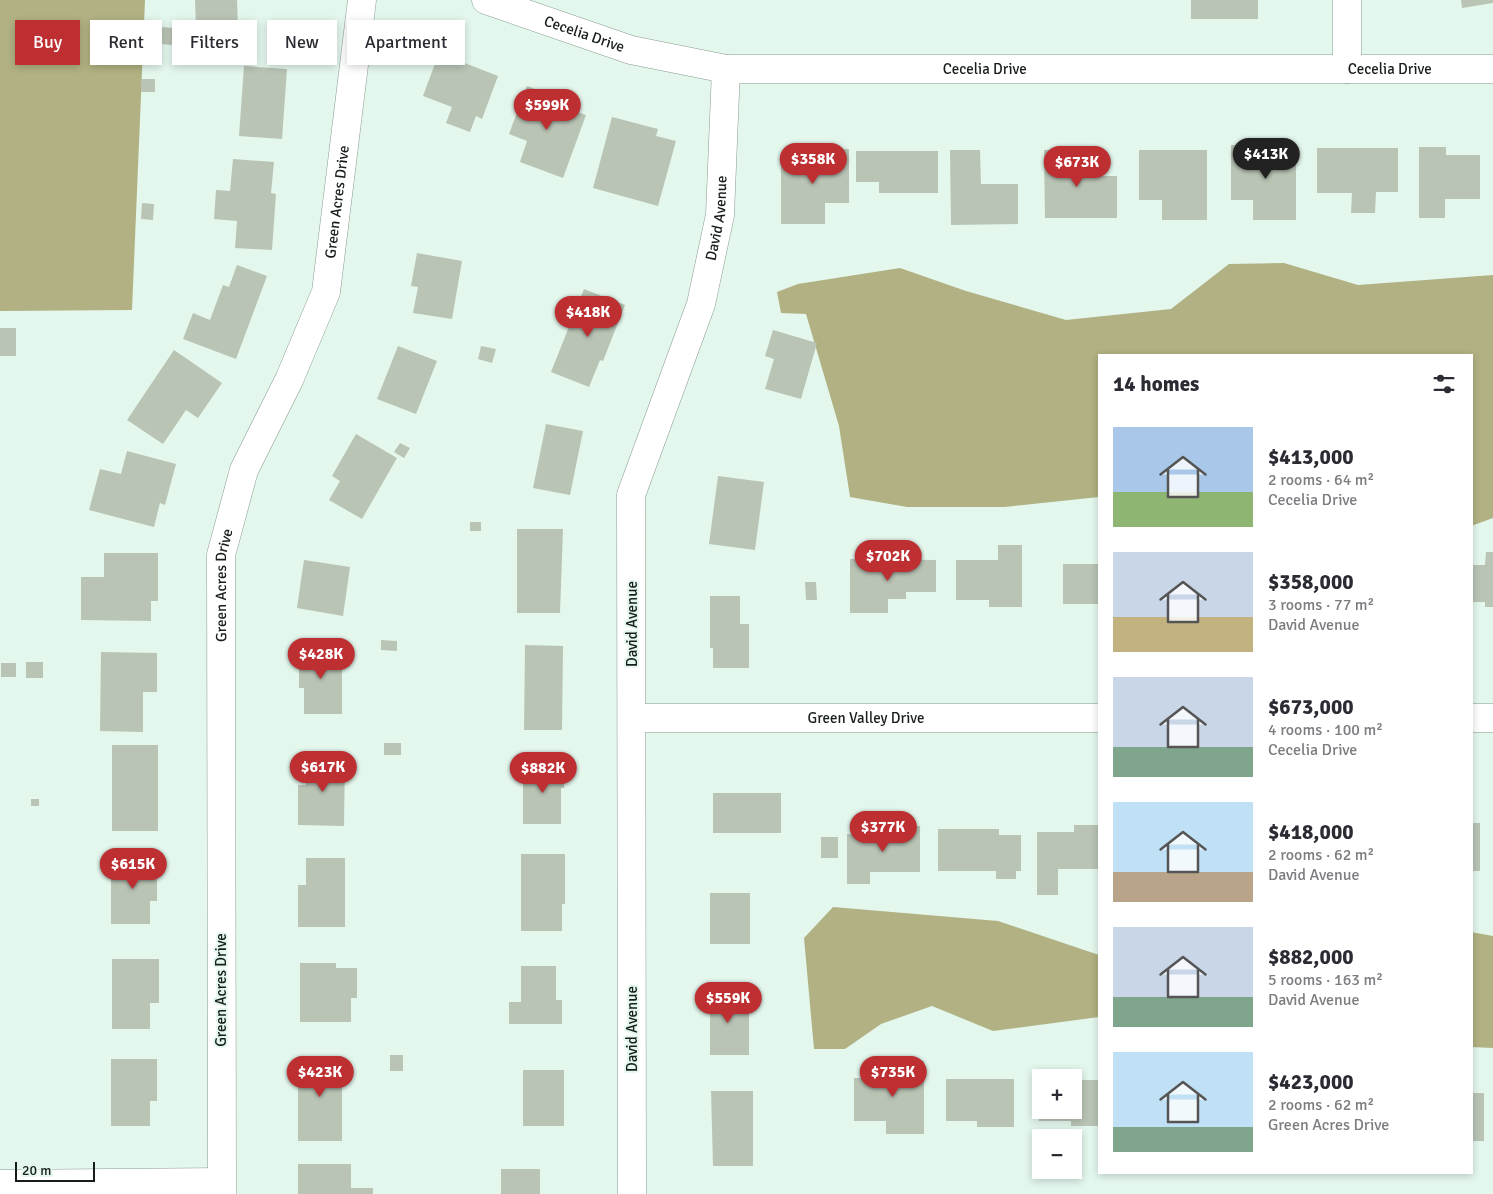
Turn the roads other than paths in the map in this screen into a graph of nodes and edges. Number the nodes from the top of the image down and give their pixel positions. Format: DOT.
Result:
graph roads {
  1 [pos="362,0"];
  2 [pos="486,0"];
  3 [pos="1347,0"];
  4 [pos="726,69"];
  5 [pos="1347,69"];
  6 [pos="1493,69"];
  7 [pos="632,718"];
  8 [pos="1098,718"];
  9 [pos="1473,718"];
  10 [pos="1493,718"];
  11 [pos="0,1184"];
  12 [pos="222,1188"];
  13 [pos="632,1194"];
  1 -- 12 [label="street, Green Acres Drive"];
  2 -- 4 [label="street, Cecelia Drive"];
  3 -- 5 [label="street"];
  4 -- 5 [label="street, Cecelia Drive"];
  4 -- 7 [label="street, David Avenue"];
  5 -- 6 [label="street, Cecelia Drive"];
  7 -- 8 [label="street, Green Valley Drive"];
  7 -- 13 [label="street, David Avenue"];
  9 -- 10 [label="street"];
  11 -- 12 [label="street"];
}
